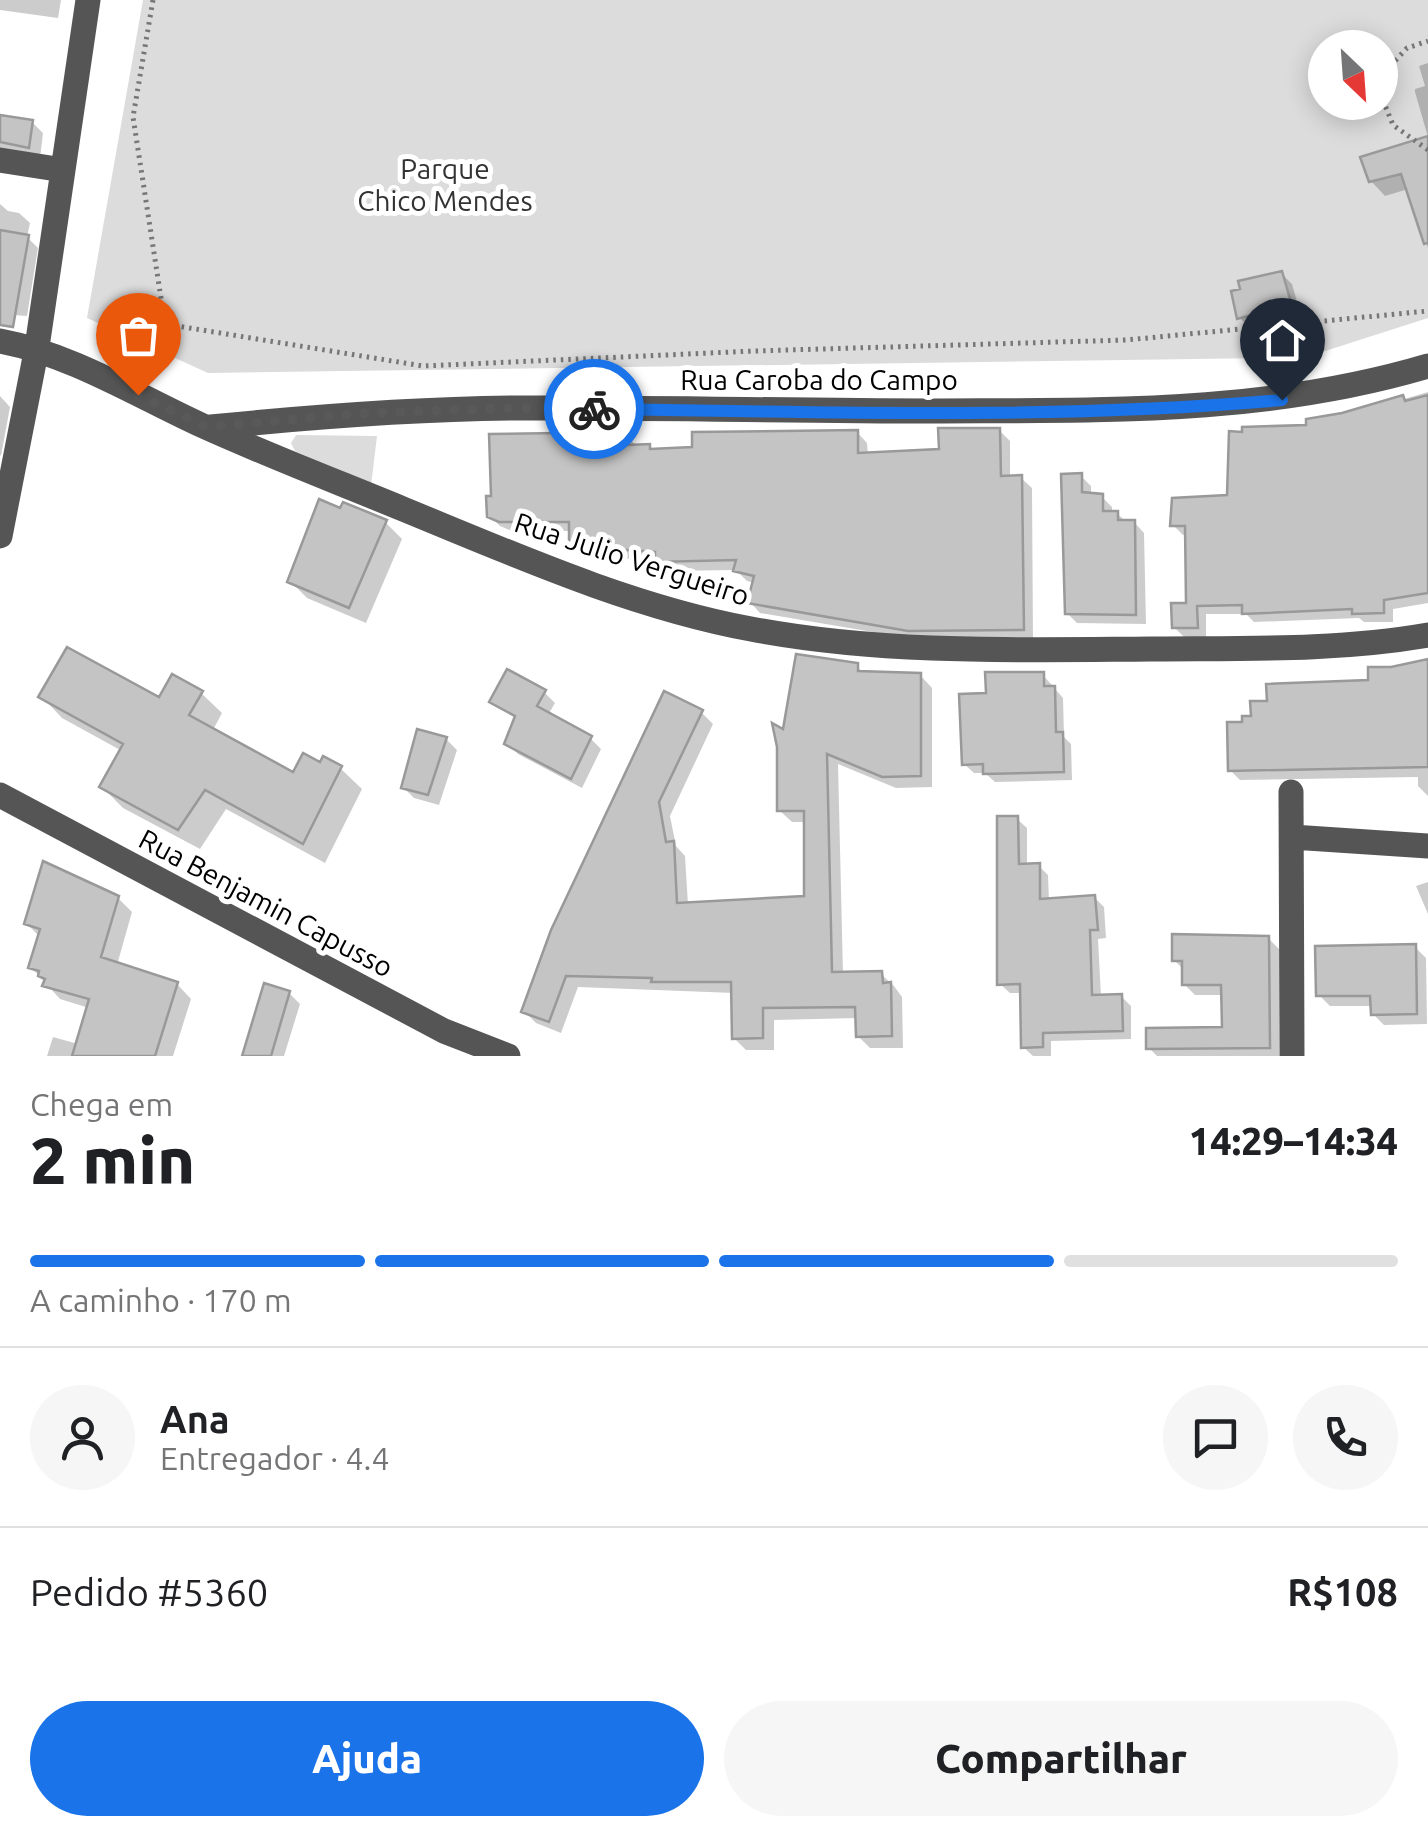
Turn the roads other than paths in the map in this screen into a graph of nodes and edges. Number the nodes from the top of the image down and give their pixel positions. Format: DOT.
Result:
graph roads {
  1 [pos="88,0"];
  2 [pos="0,160"];
  3 [pos="63,170"];
  4 [pos="0,341"];
  5 [pos="37,348"];
  6 [pos="1428,366"];
  7 [pos="206,427"];
  8 [pos="7,465"];
  9 [pos="0,536"];
  10 [pos="1428,635"];
  11 [pos="1291,792"];
  12 [pos="0,796"];
  13 [pos="1292,837"];
  14 [pos="1428,846"];
  15 [pos="508,1056"];
  16 [pos="1292,1056"];
  1 -- 3 [label="street"];
  2 -- 3 [label="street"];
  3 -- 5 [label="street"];
  4 -- 5 [label="street, Rua Julio Vergueiro"];
  5 -- 7 [label="street, Rua Julio Vergueiro"];
  5 -- 8 [label="street"];
  6 -- 7 [label="street, Rua Caroba do Campo"];
  7 -- 10 [label="street, Rua Julio Vergueiro"];
  8 -- 9 [label="street"];
  11 -- 13 [label="street"];
  12 -- 15 [label="street, Rua Benjamin Capusso"];
  13 -- 14 [label="street"];
  13 -- 16 [label="street"];
}
